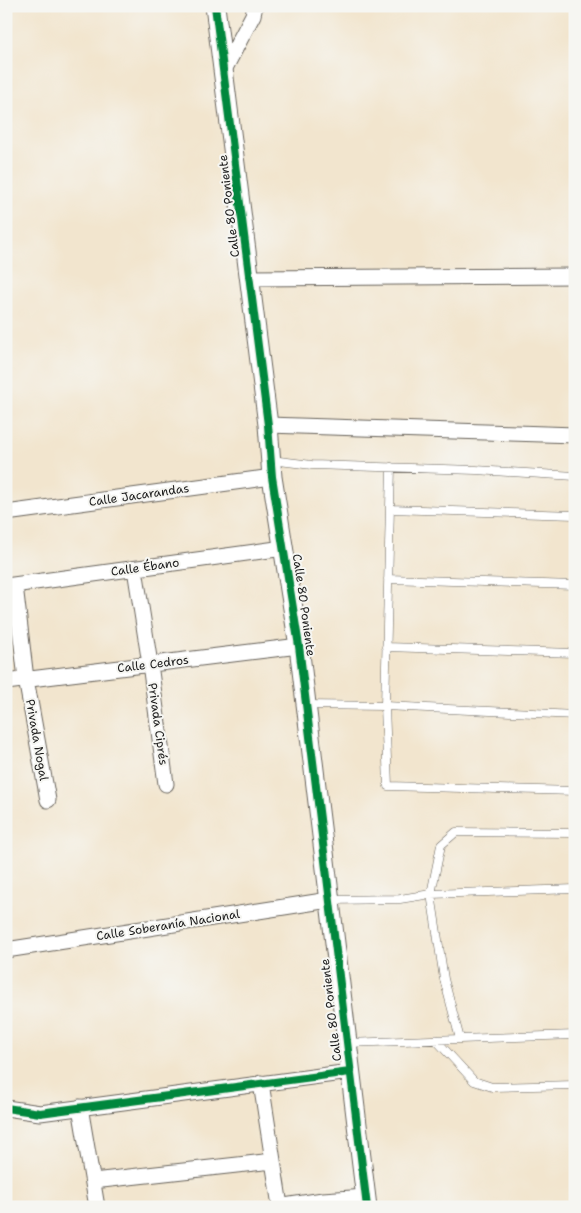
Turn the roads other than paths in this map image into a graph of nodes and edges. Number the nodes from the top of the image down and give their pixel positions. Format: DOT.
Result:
graph roads {
  1 [pos="215,6"];
  2 [pos="255,6"];
  3 [pos="224,70"];
  4 [pos="575,276"];
  5 [pos="250,278"];
  6 [pos="268,425"];
  7 [pos="575,435"];
  8 [pos="391,467"];
  9 [pos="272,468"];
  10 [pos="575,476"];
  11 [pos="390,509"];
  12 [pos="6,513"];
  13 [pos="575,515"];
  14 [pos="284,548"];
  15 [pos="135,568"];
  16 [pos="388,578"];
  17 [pos="575,584"];
  18 [pos="10,585"];
  19 [pos="299,646"];
  20 [pos="386,647"];
  21 [pos="575,653"];
  22 [pos="150,664"];
  23 [pos="26,679"];
  24 [pos="6,682"];
  25 [pos="306,706"];
  26 [pos="385,706"];
  27 [pos="575,715"];
  28 [pos="166,784"];
  29 [pos="575,791"];
  30 [pos="48,800"];
  31 [pos="575,833"];
  32 [pos="575,889"];
  33 [pos="431,894"];
  34 [pos="330,900"];
  35 [pos="6,950"];
  36 [pos="575,1035"];
  37 [pos="460,1039"];
  38 [pos="436,1040"];
  39 [pos="347,1043"];
  40 [pos="350,1072"];
  41 [pos="261,1083"];
  42 [pos="575,1086"];
  43 [pos="6,1108"];
  44 [pos="80,1108"];
  45 [pos="273,1160"];
  46 [pos="92,1181"];
  47 [pos="367,1202"];
  48 [pos="97,1207"];
  49 [pos="279,1207"];
  1 -- 3 [label="street, Calle 80 Poniente"];
  2 -- 3 [label="street"];
  3 -- 5 [label="street, Calle 80 Poniente"];
  4 -- 5 [label="street"];
  5 -- 6 [label="street, Calle 80 Poniente"];
  6 -- 7 [label="street"];
  6 -- 9 [label="street, Calle 80 Poniente"];
  8 -- 9 [label="lane"];
  8 -- 10 [label="lane"];
  8 -- 11 [label="lane"];
  9 -- 12 [label="street, Calle Jacarandas"];
  9 -- 14 [label="street, Calle 80 Poniente"];
  11 -- 13 [label="lane"];
  11 -- 16 [label="lane"];
  14 -- 15 [label="street, Calle Ébano"];
  14 -- 19 [label="street, Calle 80 Poniente"];
  15 -- 18 [label="street, Calle Ébano"];
  15 -- 22 [label="street, Privada Ciprés"];
  16 -- 17 [label="lane"];
  16 -- 20 [label="lane"];
  18 -- 23 [label="street, Privada Nogal"];
  19 -- 22 [label="street, Calle Cedros"];
  19 -- 25 [label="street, Calle 80 Poniente"];
  20 -- 21 [label="lane"];
  20 -- 26 [label="lane"];
  22 -- 23 [label="street, Calle Cedros"];
  22 -- 28 [label="street, Privada Ciprés"];
  23 -- 24 [label="street, Calle Cedros"];
  23 -- 30 [label="street, Privada Nogal"];
  25 -- 26 [label="lane"];
  25 -- 34 [label="street, Calle 80 Poniente"];
  26 -- 27 [label="lane"];
  26 -- 29 [label="lane"];
  31 -- 33 [label="lane"];
  32 -- 33 [label="lane"];
  33 -- 34 [label="lane"];
  33 -- 37 [label="lane"];
  34 -- 35 [label="street, Calle Soberanía Nacional"];
  34 -- 39 [label="street, Calle 80 Poniente"];
  36 -- 37 [label="lane"];
  37 -- 38 [label="lane"];
  38 -- 39 [label="lane"];
  38 -- 42 [label="lane"];
  39 -- 40 [label="street, Calle 80 Poniente"];
  40 -- 41 [label="street"];
  40 -- 47 [label="street, Calle 80 Poniente"];
  41 -- 44 [label="street"];
  41 -- 45 [label="street"];
  43 -- 44 [label="street"];
  44 -- 46 [label="street"];
  45 -- 46 [label="street"];
  45 -- 49 [label="street"];
  46 -- 48 [label="street"];
  47 -- 49 [label="street"];
}
